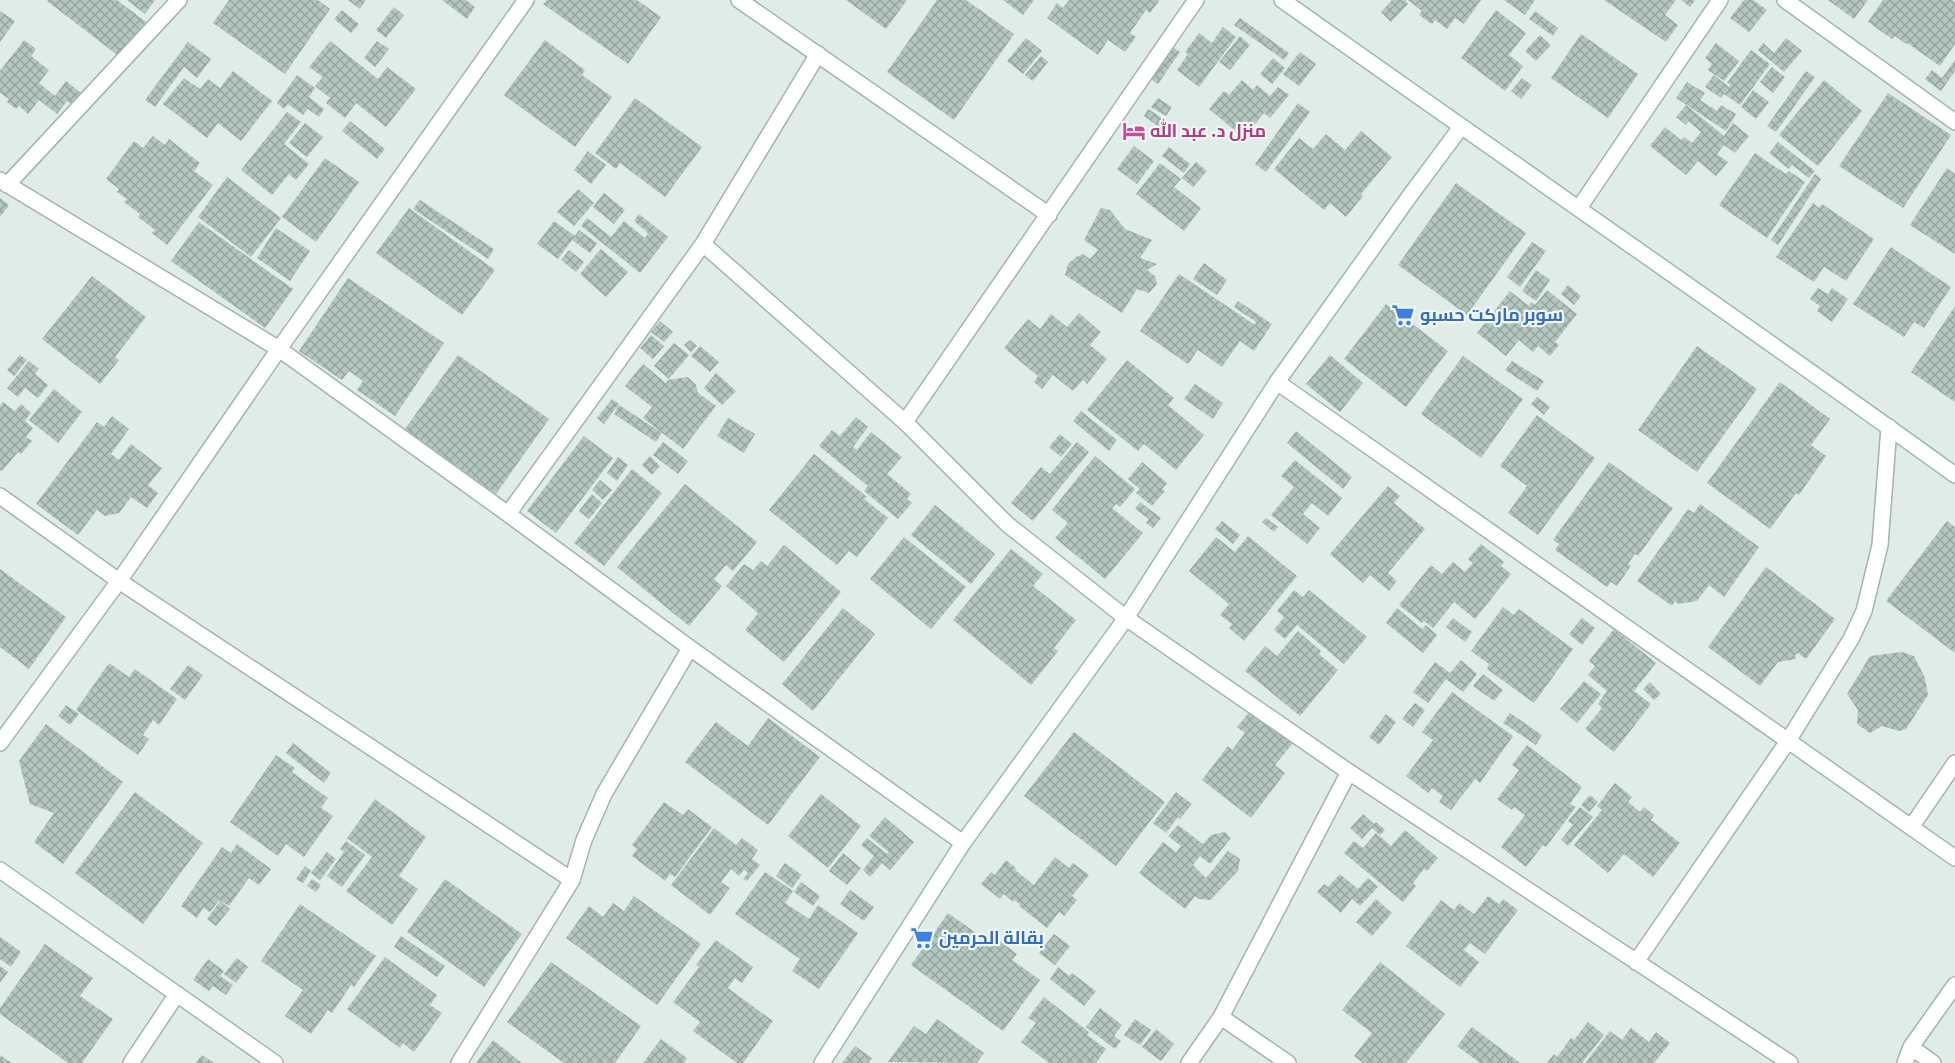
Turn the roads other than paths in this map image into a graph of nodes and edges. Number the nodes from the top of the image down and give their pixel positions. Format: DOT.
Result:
graph roads {
  1 [pos="179,0"];
  2 [pos="526,0"];
  3 [pos="739,0"];
  4 [pos="1196,0"];
  5 [pos="1282,0"];
  6 [pos="1720,0"];
  7 [pos="1785,0"];
  8 [pos="818,54"];
  9 [pos="1955,122"];
  10 [pos="1461,127"];
  11 [pos="4,182"];
  12 [pos="1579,208"];
  13 [pos="1050,215"];
  14 [pos="703,244"];
  15 [pos="279,349"];
  16 [pos="1277,382"];
  17 [pos="905,422"];
  18 [pos="1889,427"];
  19 [pos="1955,475"];
  20 [pos="0,496"];
  21 [pos="508,514"];
  22 [pos="120,581"];
  23 [pos="1126,618"];
  24 [pos="690,648"];
  25 [pos="1788,741"];
  26 [pos="0,743"];
  27 [pos="1955,763"];
  28 [pos="1349,772"];
  29 [pos="1912,826"];
  30 [pos="962,843"];
  31 [pos="1955,858"];
  32 [pos="0,870"];
  33 [pos="572,880"];
  34 [pos="1636,962"];
  35 [pos="1955,985"];
  36 [pos="177,994"];
  37 [pos="1221,1017"];
  38 [pos="1911,1047"];
  39 [pos="827,1061"];
  40 [pos="132,1063"];
  41 [pos="275,1063"];
  42 [pos="458,1063"];
  43 [pos="1189,1063"];
  44 [pos="1288,1063"];
  45 [pos="1790,1063"];
  46 [pos="1905,1063"];
  47 [pos="1933,1063"];
  1 -- 11 [label="street"];
  2 -- 15 [label="street"];
  3 -- 8 [label="street"];
  4 -- 13 [label="street"];
  5 -- 10 [label="street"];
  6 -- 12 [label="street"];
  7 -- 9 [label="street"];
  8 -- 13 [label="street"];
  8 -- 14 [label="street"];
  10 -- 12 [label="street"];
  10 -- 16 [label="street"];
  11 -- 15 [label="street"];
  12 -- 18 [label="street"];
  13 -- 17 [label="street"];
  14 -- 17 [label="street"];
  14 -- 21 [label="street"];
  15 -- 21 [label="street"];
  15 -- 22 [label="street"];
  16 -- 23 [label="street"];
  16 -- 25 [label="street"];
  17 -- 23 [label="street"];
  18 -- 19 [label="street"];
  18 -- 25 [label="street"];
  20 -- 22 [label="street"];
  21 -- 24 [label="street"];
  22 -- 26 [label="street"];
  22 -- 33 [label="street"];
  23 -- 28 [label="street"];
  23 -- 30 [label="street"];
  24 -- 30 [label="street"];
  24 -- 33 [label="street"];
  25 -- 29 [label="street"];
  25 -- 34 [label="street"];
  27 -- 29 [label="street"];
  28 -- 34 [label="street"];
  28 -- 37 [label="street"];
  29 -- 31 [label="street"];
  30 -- 39 [label="street"];
  32 -- 36 [label="street"];
  33 -- 42 [label="street"];
  34 -- 45 [label="street"];
  35 -- 38 [label="street"];
  36 -- 40 [label="street"];
  36 -- 41 [label="street"];
  37 -- 43 [label="street"];
  37 -- 44 [label="street"];
  38 -- 46 [label="street"];
  38 -- 47 [label="street"];
}
